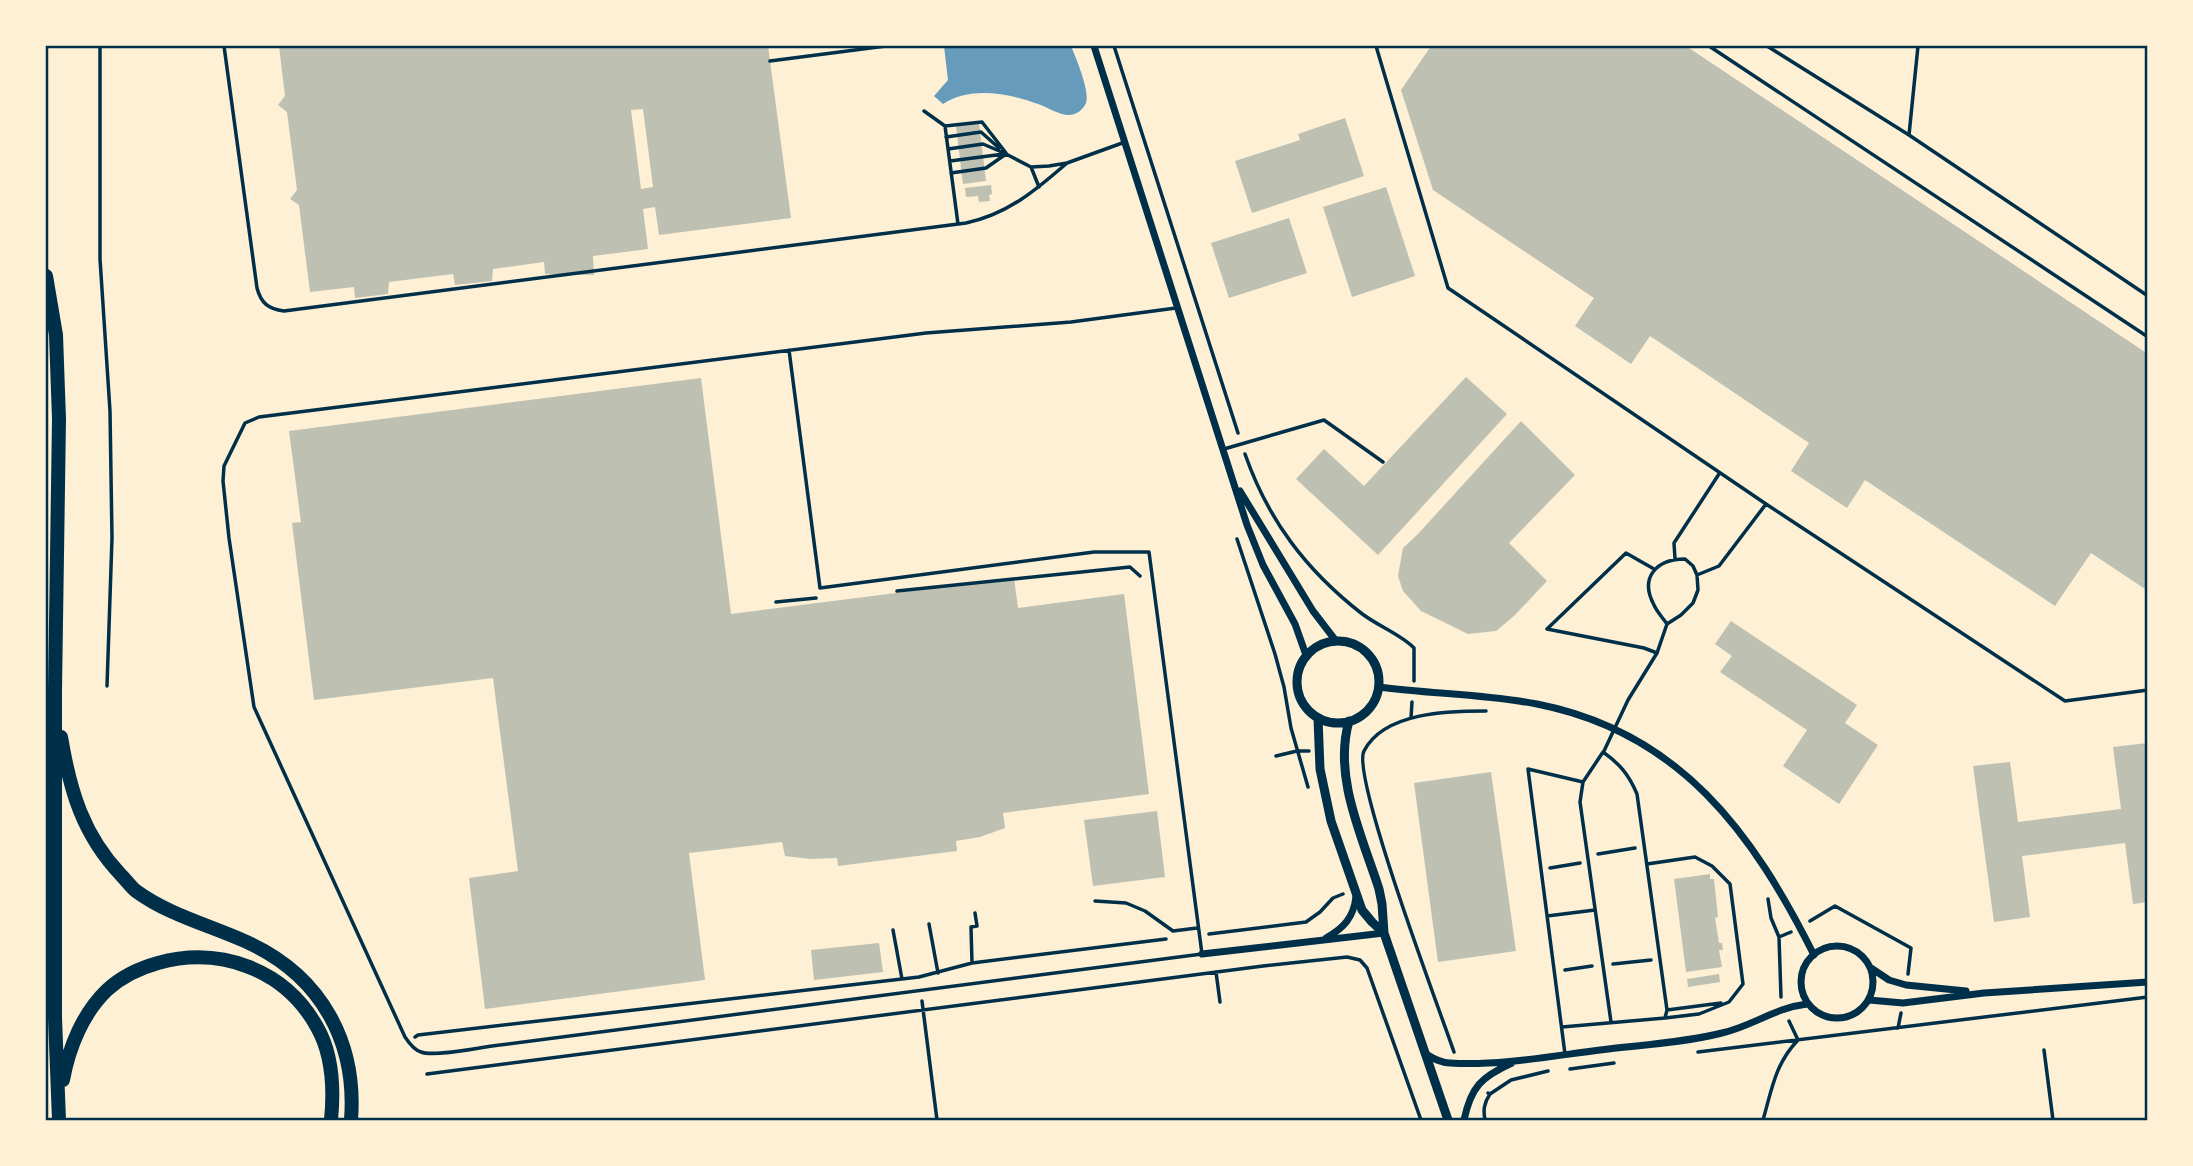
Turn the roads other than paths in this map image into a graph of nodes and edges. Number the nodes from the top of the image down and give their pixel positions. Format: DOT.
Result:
graph roads {
  1 [pos="224,46"];
  2 [pos="1094,46"];
  3 [pos="1376,46"];
  4 [pos="1709,46"];
  5 [pos="924,111"];
  6 [pos="945,127"];
  7 [pos="946,137"];
  8 [pos="1125,142"];
  9 [pos="948,149"];
  10 [pos="1006,153"];
  11 [pos="950,161"];
  12 [pos="1067,163"];
  13 [pos="1031,167"];
  14 [pos="951,173"];
  15 [pos="1038,187"];
  16 [pos="958,224"];
  17 [pos="46,276"];
  18 [pos="1178,307"];
  19 [pos="2147,337"];
  20 [pos="789,350"];
  21 [pos="1224,449"];
  22 [pos="1383,462"];
  23 [pos="1720,473"];
  24 [pos="1235,482"];
  25 [pos="1766,504"];
  26 [pos="1675,559"];
  27 [pos="1654,570"];
  28 [pos="1697,575"];
  29 [pos="1667,624"];
  30 [pos="1336,641"];
  31 [pos="1657,653"];
  32 [pos="1306,655"];
  33 [pos="1378,687"];
  34 [pos="55,690"];
  35 [pos="2147,690"];
  36 [pos="1318,718"];
  37 [pos="1349,721"];
  38 [pos="1615,730"];
  39 [pos="1604,752"];
  40 [pos="1583,782"];
  41 [pos="1647,864"];
  42 [pos="1356,896"];
  43 [pos="1096,901"];
  44 [pos="1595,910"];
  45 [pos="1547,916"];
  46 [pos="1197,928"];
  47 [pos="1384,933"];
  48 [pos="1322,940"];
  49 [pos="1202,954"];
  50 [pos="1814,955"];
  51 [pos="1870,967"];
  52 [pos="2147,982"];
  53 [pos="1984,993"];
  54 [pos="1869,1000"];
  55 [pos="1729,1002"];
  56 [pos="1807,1004"];
  57 [pos="1667,1010"];
  58 [pos="1665,1018"];
  59 [pos="1611,1022"];
  60 [pos="1562,1027"];
  61 [pos="1425,1054"];
  62 [pos="1565,1054"];
  63 [pos="1516,1060"];
  64 [pos="58,1105"];
  65 [pos="59,1121"];
  66 [pos="331,1121"];
  67 [pos="351,1121"];
  68 [pos="1448,1121"];
  69 [pos="1464,1121"];
  1 -- 16 [label="lane"];
  2 -- 8 [label="street"];
  3 -- 23 [label="lane"];
  4 -- 19 [label="lane"];
  5 -- 6 [label="lane"];
  6 -- 7 [label="lane"];
  6 -- 10 [label="lane"];
  7 -- 9 [label="lane"];
  7 -- 10 [label="lane"];
  8 -- 12 [label="lane"];
  8 -- 18 [label="street"];
  9 -- 10 [label="lane"];
  9 -- 11 [label="lane"];
  10 -- 11 [label="lane"];
  10 -- 13 [label="lane"];
  10 -- 14 [label="lane"];
  11 -- 14 [label="lane"];
  12 -- 13 [label="lane"];
  12 -- 15 [label="lane"];
  13 -- 15 [label="lane"];
  14 -- 16 [label="lane"];
  15 -- 16 [label="lane"];
  17 -- 34 [label="highway"];
  18 -- 20 [label="lane"];
  18 -- 21 [label="street"];
  20 -- 46 [label="lane"];
  20 -- 49 [label="lane"];
  21 -- 22 [label="lane"];
  21 -- 24 [label="street"];
  23 -- 25 [label="lane"];
  23 -- 26 [label="lane"];
  24 -- 30 [label="street"];
  24 -- 32 [label="street"];
  25 -- 28 [label="lane"];
  25 -- 35 [label="lane"];
  26 -- 27 [label="lane"];
  26 -- 28 [label="lane"];
  27 -- 29 [label="lane"];
  27 -- 31 [label="lane"];
  28 -- 29 [label="lane"];
  29 -- 31 [label="lane"];
  30 -- 32 [label="street"];
  30 -- 33 [label="street"];
  31 -- 38 [label="lane"];
  32 -- 36 [label="street"];
  33 -- 37 [label="street"];
  33 -- 38 [label="street"];
  34 -- 64 [label="highway"];
  34 -- 67 [label="highway"];
  36 -- 37 [label="street"];
  36 -- 42 [label="street"];
  37 -- 47 [label="street"];
  38 -- 39 [label="lane"];
  38 -- 50 [label="street"];
  39 -- 40 [label="lane"];
  39 -- 41 [label="lane"];
  40 -- 44 [label="lane"];
  40 -- 45 [label="lane"];
  41 -- 55 [label="lane"];
  41 -- 57 [label="lane"];
  42 -- 47 [label="street"];
  42 -- 48 [label="street"];
  43 -- 46 [label="lane"];
  44 -- 45 [label="lane"];
  44 -- 59 [label="lane"];
  45 -- 60 [label="lane"];
  46 -- 49 [label="lane"];
  47 -- 48 [label="street"];
  47 -- 61 [label="street"];
  48 -- 49 [label="street"];
  50 -- 51 [label="street"];
  50 -- 56 [label="street"];
  51 -- 53 [label="street"];
  51 -- 54 [label="street"];
  52 -- 53 [label="street"];
  53 -- 54 [label="street"];
  54 -- 56 [label="street"];
  55 -- 57 [label="lane"];
  55 -- 58 [label="lane"];
  56 -- 62 [label="street"];
  57 -- 58 [label="lane"];
  58 -- 59 [label="lane"];
  59 -- 60 [label="lane"];
  60 -- 62 [label="lane"];
  61 -- 63 [label="street"];
  61 -- 68 [label="street"];
  62 -- 63 [label="street"];
  63 -- 69 [label="street"];
  64 -- 65 [label="highway"];
  64 -- 66 [label="highway"];
}
